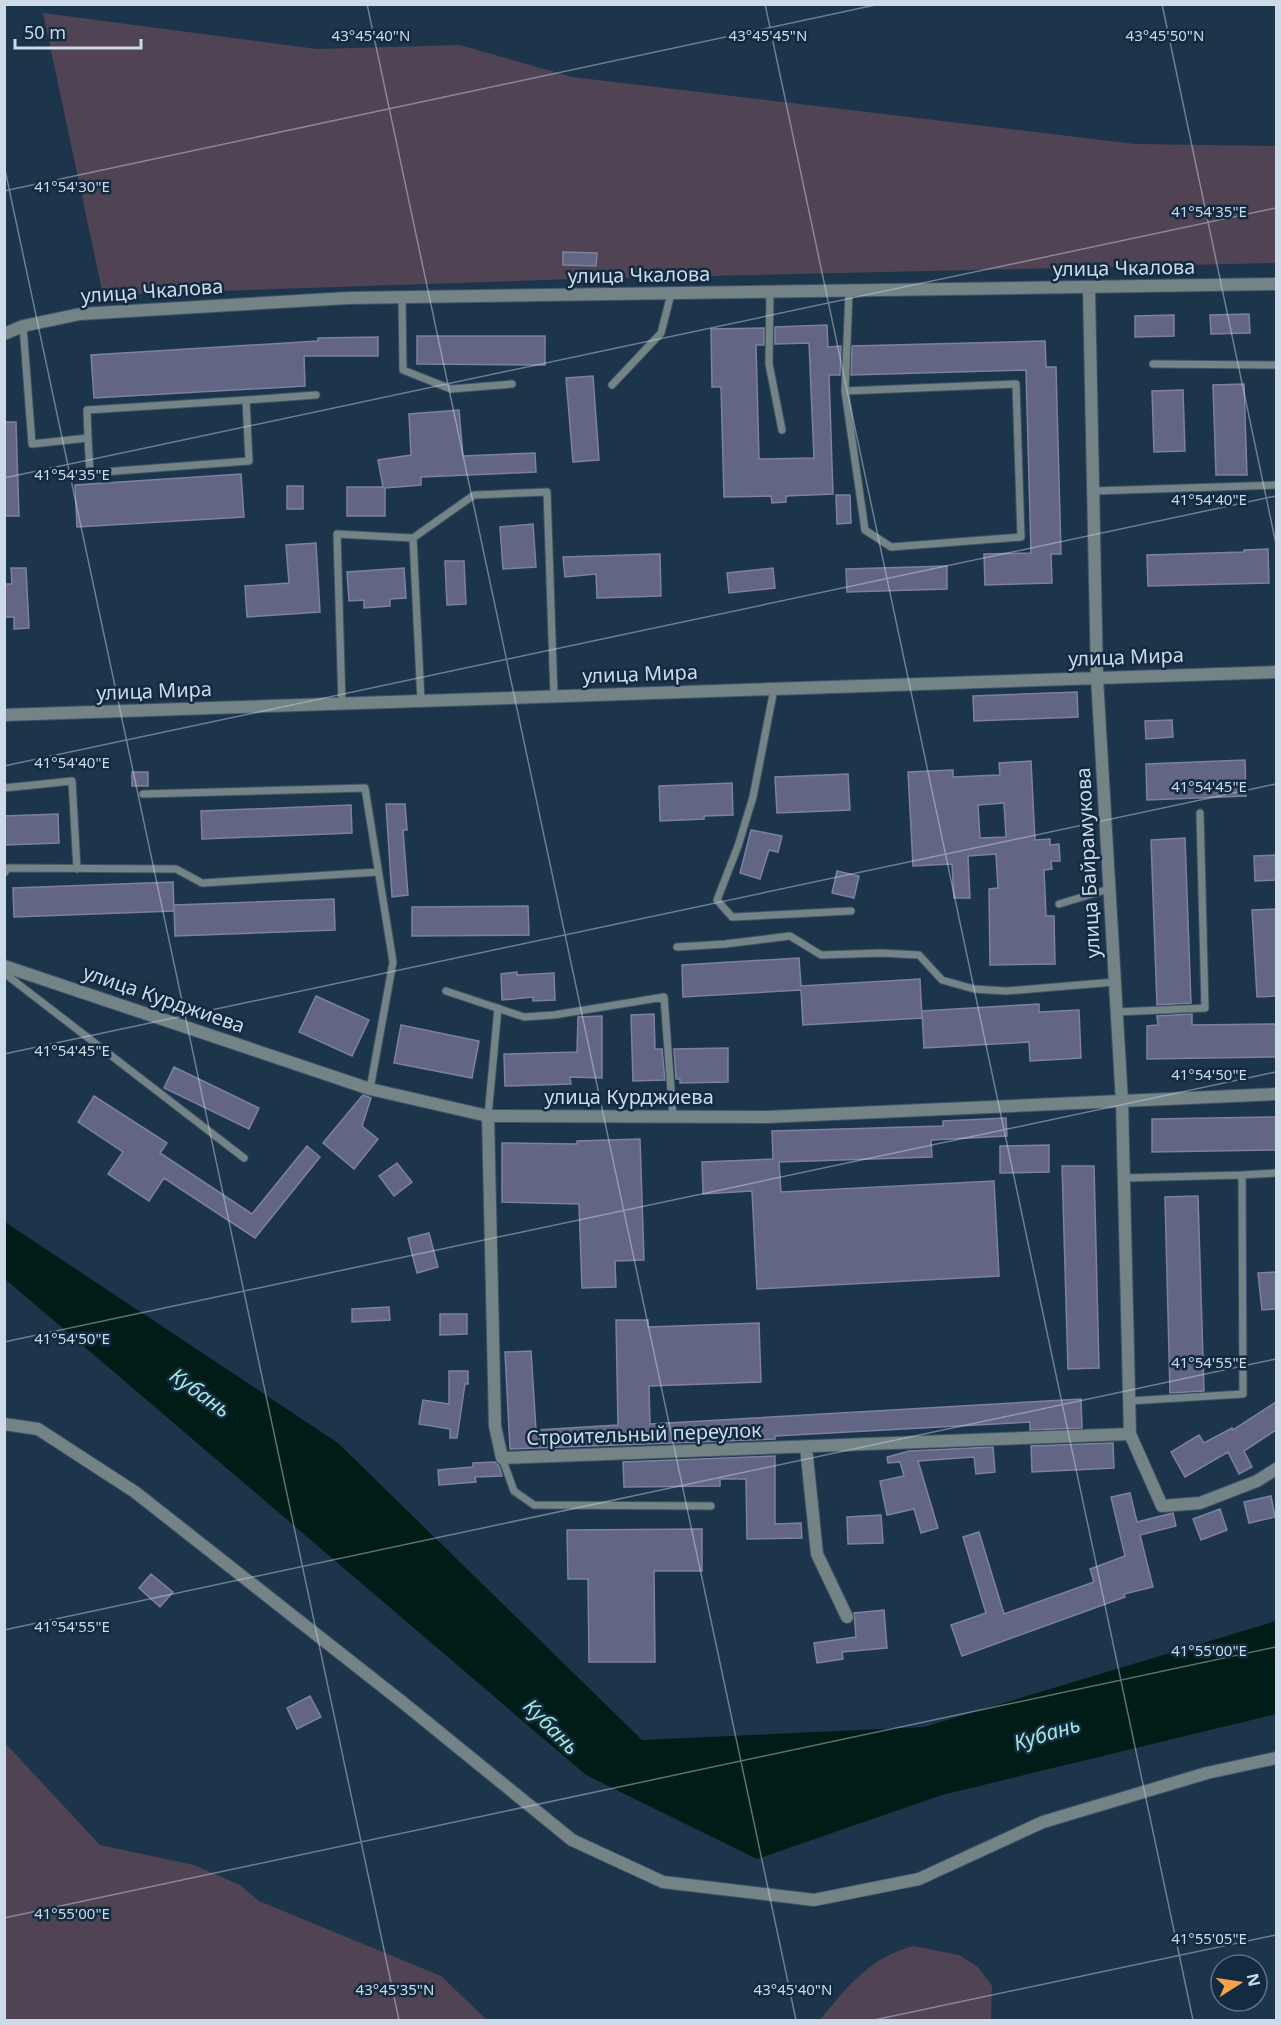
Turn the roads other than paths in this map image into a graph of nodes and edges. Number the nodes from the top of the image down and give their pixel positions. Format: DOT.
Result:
graph roads {
  1 [pos="1276,284"];
  2 [pos="1089,288"];
  3 [pos="849,292"];
  4 [pos="770,293"];
  5 [pos="671,294"];
  6 [pos="402,298"];
  7 [pos="23,326"];
  8 [pos="4,334"];
  9 [pos="1153,364"];
  10 [pos="1276,365"];
  11 [pos="512,384"];
  12 [pos="612,385"];
  13 [pos="845,391"];
  14 [pos="316,395"];
  15 [pos="246,400"];
  16 [pos="782,430"];
  17 [pos="88,438"];
  18 [pos="1276,485"];
  19 [pos="1093,491"];
  20 [pos="413,538"];
  21 [pos="1276,672"];
  22 [pos="1097,678"];
  23 [pos="774,689"];
  24 [pos="554,696"];
  25 [pos="421,701"];
  26 [pos="342,704"];
  27 [pos="4,715"];
  28 [pos="4,788"];
  29 [pos="143,794"];
  30 [pos="1200,813"];
  31 [pos="77,869"];
  32 [pos="378,872"];
  33 [pos="4,873"];
  34 [pos="1109,890"];
  35 [pos="1059,904"];
  36 [pos="851,910"];
  37 [pos="677,947"];
  38 [pos="4,966"];
  39 [pos="4,973"];
  40 [pos="1115,982"];
  41 [pos="446,991"];
  42 [pos="498,1008"];
  43 [pos="1117,1012"];
  44 [pos="370,1089"];
  45 [pos="1276,1094"];
  46 [pos="1122,1102"];
  47 [pos="488,1116"];
  48 [pos="673,1117"];
  49 [pos="244,1158"];
  50 [pos="1276,1173"];
  51 [pos="1242,1175"];
  52 [pos="1124,1178"];
  53 [pos="1129,1401"];
  54 [pos="4,1424"];
  55 [pos="1130,1434"];
  56 [pos="806,1447"];
  57 [pos="502,1458"];
  58 [pos="1276,1469"];
  59 [pos="711,1506"];
  60 [pos="847,1617"];
  61 [pos="1276,1758"];
  1 -- 2 [label="street, улица Чкалова"];
  2 -- 3 [label="street, улица Чкалова"];
  2 -- 19 [label="street, улица Байрамукова"];
  3 -- 4 [label="street, улица Чкалова"];
  3 -- 13 [label="lane"];
  4 -- 5 [label="street, улица Чкалова"];
  4 -- 16 [label="lane"];
  5 -- 6 [label="street, улица Чкалова"];
  5 -- 12 [label="lane"];
  6 -- 7 [label="street, улица Чкалова"];
  6 -- 11 [label="lane"];
  7 -- 8 [label="street, улица Чкалова"];
  7 -- 17 [label="lane"];
  9 -- 10 [label="lane"];
  13 -- 13 [label="lane"];
  14 -- 15 [label="lane"];
  15 -- 17 [label="lane"];
  15 -- 17 [label="lane"];
  18 -- 19 [label="lane"];
  19 -- 22 [label="street, улица Байрамукова"];
  20 -- 24 [label="lane"];
  20 -- 25 [label="lane"];
  20 -- 26 [label="lane"];
  21 -- 22 [label="street, улица Мира"];
  22 -- 23 [label="street, улица Мира"];
  22 -- 34 [label="street, улица Байрамукова"];
  23 -- 24 [label="street, улица Мира"];
  23 -- 36 [label="lane"];
  24 -- 25 [label="street, улица Мира"];
  25 -- 26 [label="street, улица Мира"];
  26 -- 27 [label="street, улица Мира"];
  28 -- 31 [label="lane"];
  29 -- 32 [label="lane"];
  30 -- 43 [label="lane"];
  31 -- 32 [label="lane"];
  31 -- 33 [label="lane"];
  32 -- 44 [label="lane"];
  34 -- 35 [label="lane"];
  34 -- 40 [label="street, улица Байрамукова"];
  37 -- 40 [label="lane"];
  38 -- 44 [label="street, улица Курджиева"];
  39 -- 49 [label="lane"];
  40 -- 43 [label="street, улица Байрамукова"];
  41 -- 42 [label="lane"];
  42 -- 47 [label="lane"];
  42 -- 48 [label="lane"];
  43 -- 46 [label="street, улица Байрамукова"];
  44 -- 47 [label="street, улица Курджиева"];
  45 -- 46 [label="street, улица Курджиева"];
  46 -- 48 [label="street, улица Курджиева"];
  46 -- 52 [label="street, улица Байрамукова"];
  47 -- 48 [label="street, улица Курджиева"];
  47 -- 57 [label="street, Строительный переулок"];
  50 -- 51 [label="lane"];
  51 -- 52 [label="lane"];
  51 -- 53 [label="lane"];
  52 -- 53 [label="street, улица Байрамукова"];
  53 -- 55 [label="street, улица Байрамукова"];
  54 -- 61 [label="street"];
  55 -- 56 [label="street, Строительный переулок"];
  55 -- 58 [label="street"];
  56 -- 57 [label="street, Строительный переулок"];
  56 -- 60 [label="street"];
  57 -- 59 [label="lane"];
}
